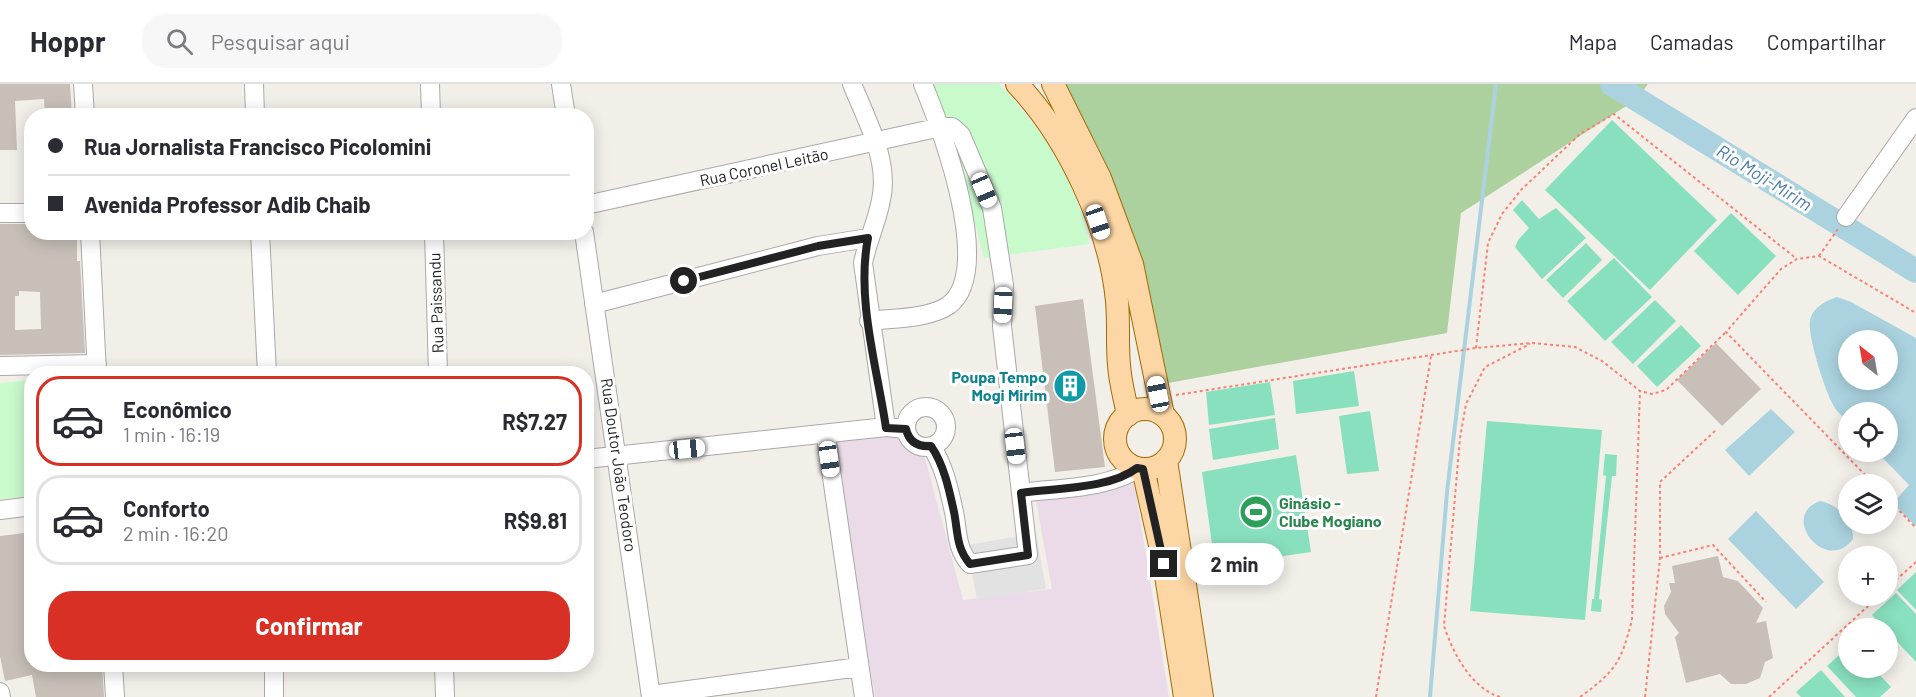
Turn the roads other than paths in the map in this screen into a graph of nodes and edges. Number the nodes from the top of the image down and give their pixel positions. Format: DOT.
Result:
graph roads {
  1 [pos="83,84"];
  2 [pos="254,84"];
  3 [pos="430,84"];
  4 [pos="561,84"];
  5 [pos="852,84"];
  6 [pos="923,84"];
  7 [pos="1017,84"];
  8 [pos="1053,84"];
  9 [pos="84,108"];
  10 [pos="255,108"];
  11 [pos="431,108"];
  12 [pos="565,108"];
  13 [pos="1916,118"];
  14 [pos="941,127"];
  15 [pos="875,142"];
  16 [pos="594,203"];
  17 [pos="0,213"];
  18 [pos="24,213"];
  19 [pos="1846,217"];
  20 [pos="868,238"];
  21 [pos="90,240"];
  22 [pos="260,240"];
  23 [pos="434,240"];
  24 [pos="585,240"];
  25 [pos="594,304"];
  26 [pos="869,321"];
  27 [pos="0,366"];
  28 [pos="97,366"];
  29 [pos="267,366"];
  30 [pos="438,366"];
  31 [pos="24,367"];
  32 [pos="1128,415"];
  33 [pos="1163,415"];
  34 [pos="886,428"];
  35 [pos="906,429"];
  36 [pos="826,436"];
  37 [pos="931,446"];
  38 [pos="618,456"];
  39 [pos="594,458"];
  40 [pos="1166,460"];
  41 [pos="1140,469"];
  42 [pos="1021,493"];
  43 [pos="24,508"];
  44 [pos="0,510"];
  45 [pos="859,667"];
  46 [pos="113,672"];
  47 [pos="274,672"];
  48 [pos="444,672"];
  49 [pos="0,692"];
  50 [pos="651,696"];
  51 [pos="1,697"];
  52 [pos="115,697"];
  53 [pos="274,697"];
  54 [pos="445,697"];
  55 [pos="864,697"];
  56 [pos="1185,697"];
  57 [pos="1202,697"];
  1 -- 9 [label="street"];
  2 -- 10 [label="street"];
  3 -- 11 [label="street"];
  4 -- 12 [label="street"];
  5 -- 15 [label="street"];
  6 -- 14 [label="street"];
  7 -- 32 [label="main road"];
  8 -- 33 [label="main road"];
  13 -- 19 [label="street"];
  14 -- 15 [label="street, Rua Coronel Leitão"];
  14 -- 26 [label="street"];
  14 -- 42 [label="street"];
  15 -- 16 [label="street, Rua Coronel Leitão"];
  15 -- 20 [label="street"];
  17 -- 18 [label="street"];
  20 -- 25 [label="street"];
  20 -- 26 [label="street"];
  21 -- 28 [label="street"];
  22 -- 29 [label="street"];
  23 -- 30 [label="street, Rua Paissandu"];
  24 -- 25 [label="street, Rua Doutor João Teodoro"];
  25 -- 38 [label="street, Rua Doutor João Teodoro"];
  26 -- 34 [label="street"];
  27 -- 31 [label="street"];
  32 -- 33 [label="main road"];
  32 -- 41 [label="main road"];
  33 -- 40 [label="main road"];
  34 -- 35 [label="street"];
  34 -- 36 [label="street"];
  35 -- 37 [label="street"];
  35 -- 37 [label="street"];
  36 -- 38 [label="street"];
  36 -- 45 [label="street"];
  37 -- 42 [label="street"];
  38 -- 39 [label="street"];
  38 -- 50 [label="street, Rua Doutor João Teodoro"];
  40 -- 41 [label="main road"];
  40 -- 57 [label="main road"];
  41 -- 42 [label="street"];
  41 -- 56 [label="main road"];
  43 -- 44 [label="street"];
  45 -- 50 [label="street"];
  45 -- 55 [label="street"];
  46 -- 52 [label="street"];
  47 -- 53 [label="street"];
  48 -- 54 [label="street"];
  49 -- 51 [label="street"];
}
